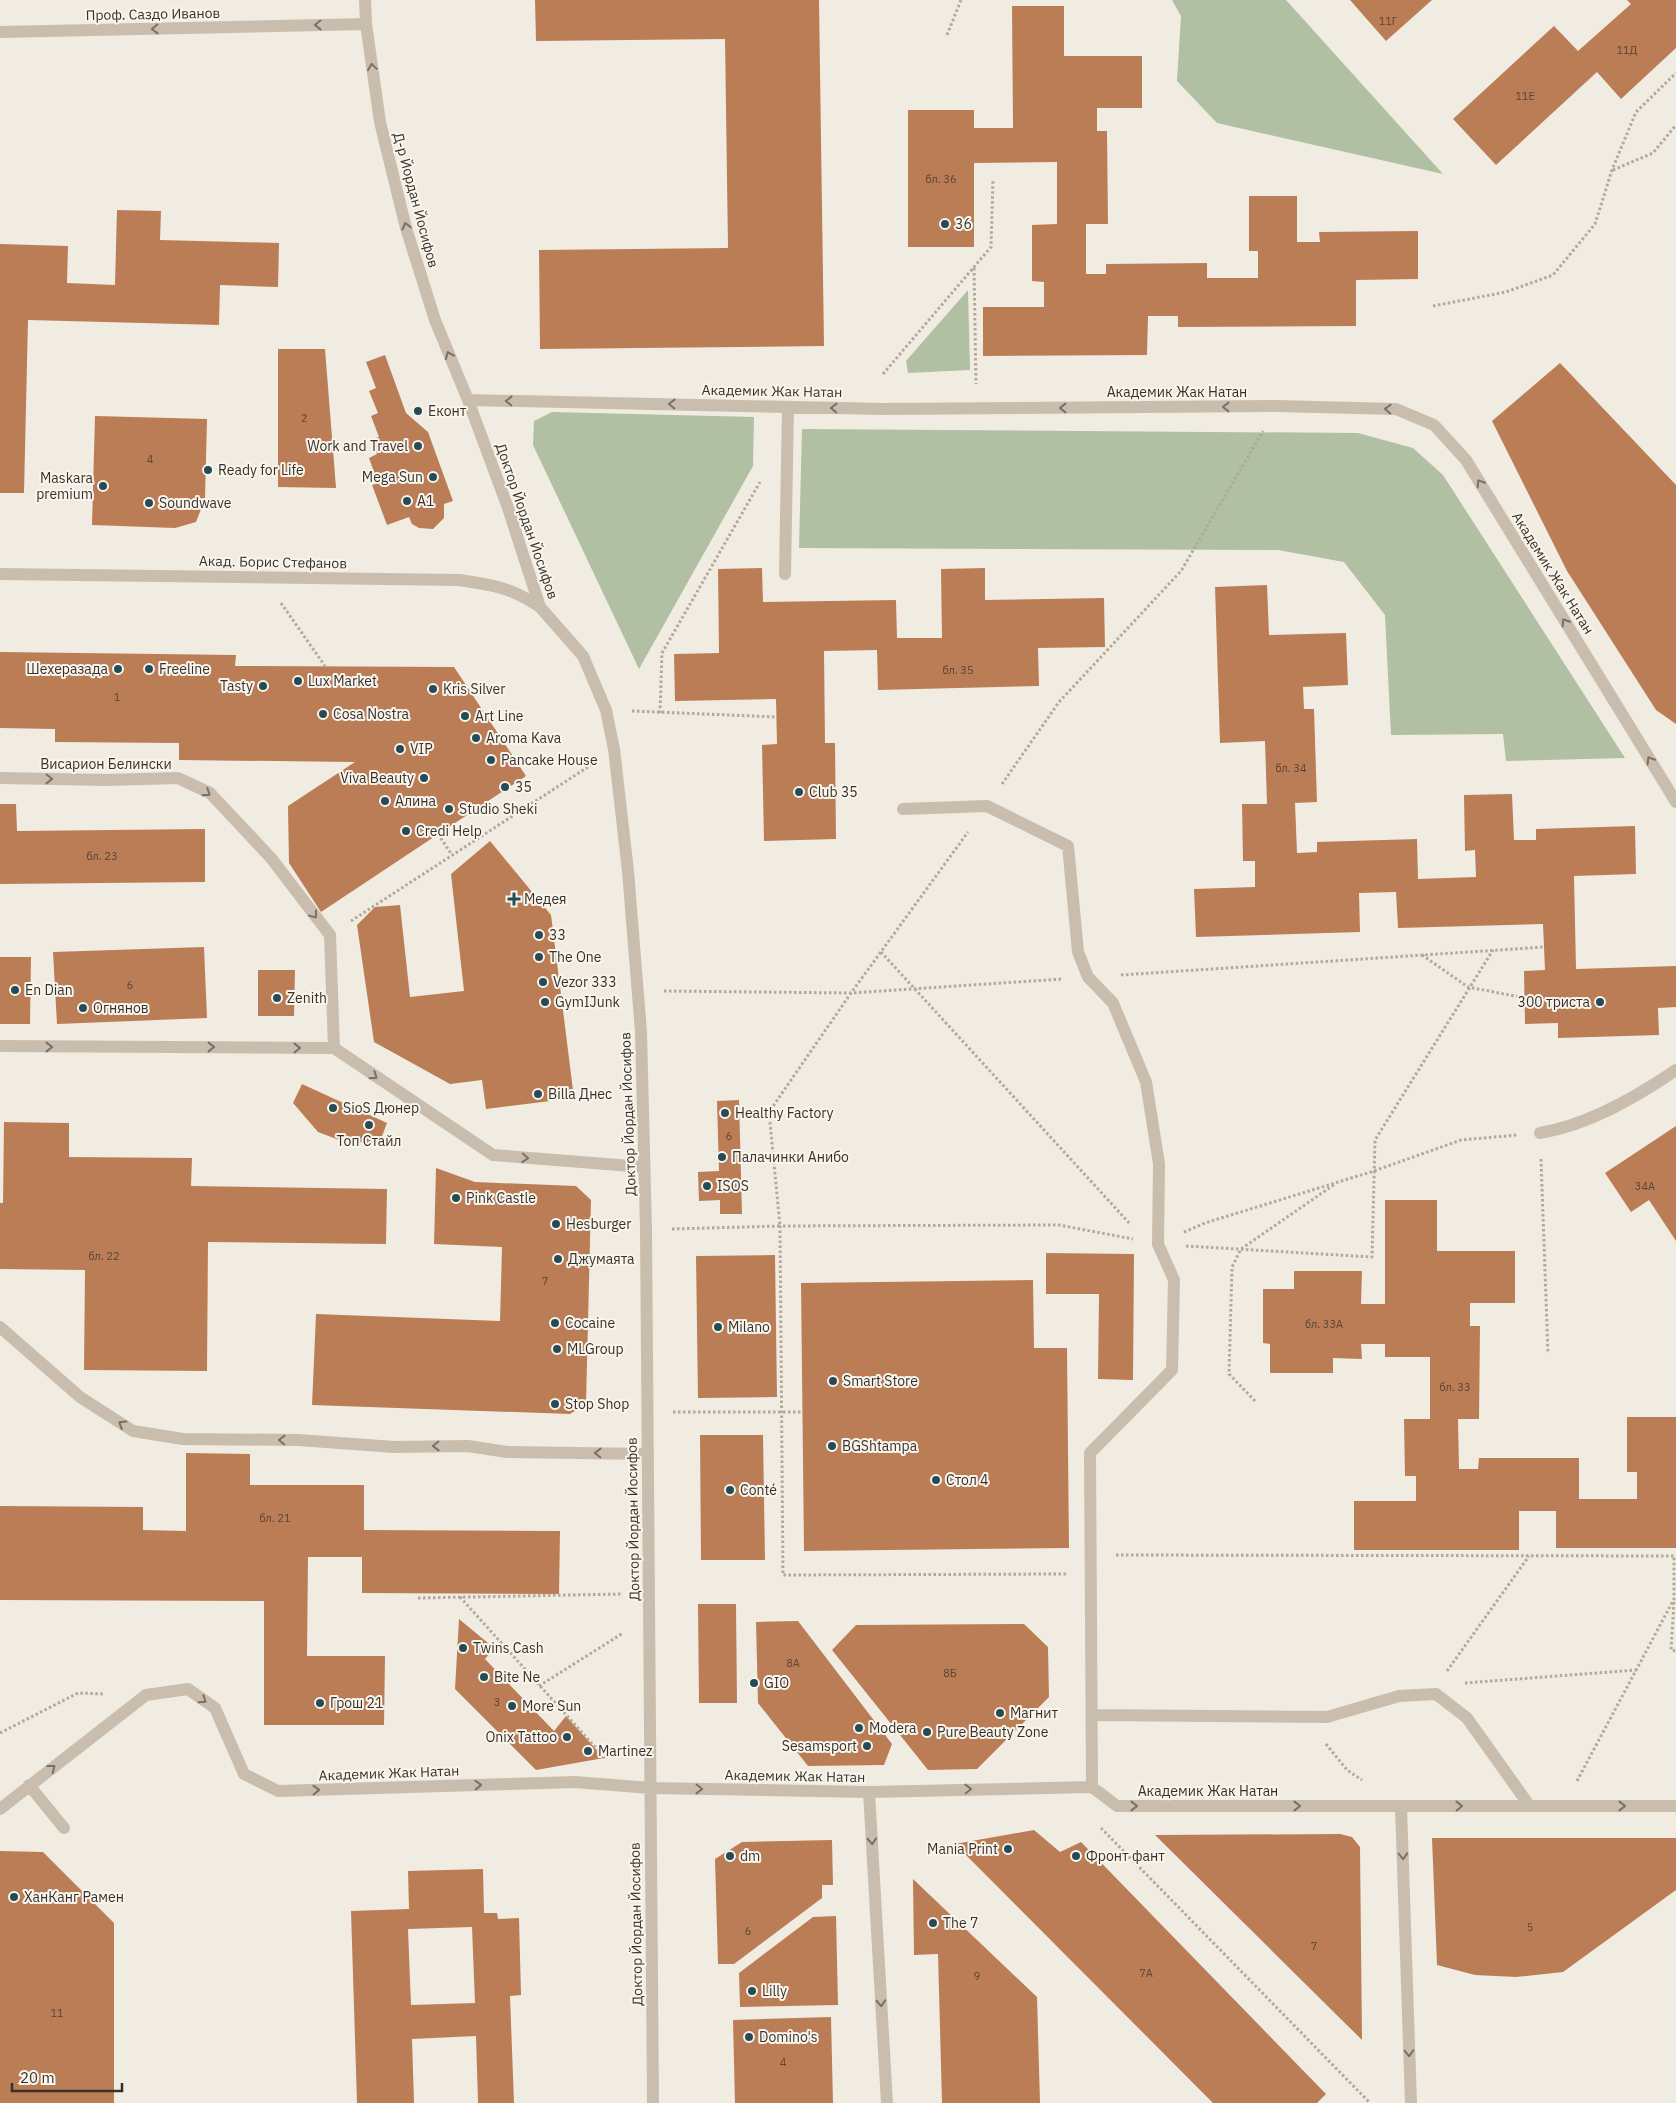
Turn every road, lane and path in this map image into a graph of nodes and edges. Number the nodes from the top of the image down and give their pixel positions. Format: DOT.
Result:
graph roads {
  1 [pos="366,0"];
  2 [pos="960,0"];
  3 [pos="366,24"];
  4 [pos="0,32"];
  5 [pos="947,35"];
  6 [pos="1676,73"];
  7 [pos="1676,125"];
  8 [pos="1612,170"];
  9 [pos="992,179"];
  10 [pos="974,267"];
  11 [pos="1433,306"];
  12 [pos="883,374"];
  13 [pos="468,400"];
  14 [pos="1277,406"];
  15 [pos="788,407"];
  16 [pos="976,408"];
  17 [pos="740,516"];
  18 [pos="0,574"];
  19 [pos="785,574"];
  20 [pos="264,577"];
  21 [pos="540,607"];
  22 [pos="325,666"];
  23 [pos="606,710"];
  24 [pos="660,712"];
  25 [pos="776,718"];
  26 [pos="614,749"];
  27 [pos="0,778"];
  28 [pos="1676,802"];
  29 [pos="987,806"];
  30 [pos="903,809"];
  31 [pos="438,834"];
  32 [pos="452,855"];
  33 [pos="330,936"];
  34 [pos="1544,947"];
  35 [pos="1493,950"];
  36 [pos="881,952"];
  37 [pos="1422,954"];
  38 [pos="1148,973"];
  39 [pos="1055,980"];
  40 [pos="1468,987"];
  41 [pos="916,989"];
  42 [pos="637,991"];
  43 [pos="851,993"];
  44 [pos="1525,998"];
  45 [pos="0,1046"];
  46 [pos="334,1048"];
  47 [pos="1676,1070"];
  48 [pos="1540,1133"];
  49 [pos="644,1166"];
  50 [pos="1374,1170"];
  51 [pos="1338,1182"];
  52 [pos="780,1226"];
  53 [pos="646,1230"];
  54 [pos="1158,1244"];
  55 [pos="1241,1249"];
  56 [pos="0,1327"];
  57 [pos="1548,1354"];
  58 [pos="1255,1401"];
  59 [pos="647,1412"];
  60 [pos="782,1412"];
  61 [pos="802,1412"];
  62 [pos="647,1454"];
  63 [pos="1090,1555"];
  64 [pos="1529,1556"];
  65 [pos="1675,1556"];
  66 [pos="1091,1573"];
  67 [pos="648,1593"];
  68 [pos="460,1597"];
  69 [pos="418,1598"];
  70 [pos="1674,1599"];
  71 [pos="649,1617"];
  72 [pos="1676,1651"];
  73 [pos="1636,1670"];
  74 [pos="539,1686"];
  75 [pos="1436,1694"];
  76 [pos="146,1695"];
  77 [pos="1092,1715"];
  78 [pos="1306,1718"];
  79 [pos="0,1733"];
  80 [pos="29,1785"];
  81 [pos="631,1786"];
  82 [pos="1092,1787"];
  83 [pos="650,1788"];
  84 [pos="869,1792"];
  85 [pos="1529,1805"];
  86 [pos="1563,1806"];
  87 [pos="1676,1806"];
  88 [pos="1401,1807"];
  89 [pos="0,1809"];
  90 [pos="1095,1822"];
  91 [pos="64,1828"];
  92 [pos="653,2103"];
  93 [pos="887,2103"];
  94 [pos="1370,2103"];
  95 [pos="1411,2103"];
  1 -- 3 [label="street, Д-р Йордан Йосифов"];
  2 -- 5 [label="path"];
  3 -- 4 [label="street, Проф. Саздо Иванов, one-way"];
  13 -- 3 [label="street, Д-р Йордан Йосифов, one-way"];
  6 -- 8 [label="path"];
  7 -- 8 [label="path"];
  8 -- 11 [label="path"];
  9 -- 10 [label="path"];
  10 -- 12 [label="path"];
  10 -- 16 [label="path"];
  15 -- 13 [label="street, Академик Жак Натан, one-way"];
  13 -- 21 [label="street, Доктор Йордан Йосифов"];
  14 -- 16 [label="street, Академик Жак Натан, one-way"];
  28 -- 14 [label="street, Академик Жак Натан, one-way"];
  14 -- 29 [label="path"];
  16 -- 15 [label="street, Академик Жак Натан, one-way"];
  15 -- 19 [label="street"];
  17 -- 24 [label="path"];
  18 -- 20 [label="street, Акад. Борис Стефанов"];
  20 -- 21 [label="street, Акад. Борис Стефанов"];
  20 -- 22 [label="path"];
  21 -- 23 [label="street, Доктор Йордан Йосифов"];
  23 -- 24 [label="path"];
  23 -- 26 [label="street, Доктор Йордан Йосифов"];
  24 -- 25 [label="path"];
  26 -- 32 [label="path"];
  26 -- 42 [label="street, Доктор Йордан Йосифов"];
  27 -- 33 [label="street, Висарион Белински, one-way"];
  29 -- 30 [label="street"];
  29 -- 36 [label="path"];
  29 -- 54 [label="street"];
  31 -- 32 [label="path"];
  32 -- 33 [label="path"];
  33 -- 46 [label="street"];
  34 -- 35 [label="path"];
  35 -- 37 [label="path"];
  35 -- 40 [label="path"];
  36 -- 41 [label="path"];
  36 -- 43 [label="path"];
  37 -- 38 [label="path"];
  37 -- 40 [label="path"];
  39 -- 41 [label="path"];
  40 -- 44 [label="path"];
  40 -- 50 [label="path"];
  41 -- 43 [label="path"];
  41 -- 54 [label="path"];
  42 -- 43 [label="path"];
  42 -- 49 [label="street, Доктор Йордан Йосифов"];
  43 -- 52 [label="path"];
  45 -- 46 [label="street, one-way"];
  46 -- 49 [label="street, one-way"];
  47 -- 48 [label="street"];
  48 -- 50 [label="path"];
  48 -- 57 [label="path"];
  49 -- 53 [label="street, Доктор Йордан Йосифов"];
  50 -- 51 [label="path"];
  50 -- 55 [label="path"];
  51 -- 54 [label="path"];
  51 -- 55 [label="path"];
  52 -- 53 [label="path"];
  52 -- 54 [label="path"];
  52 -- 60 [label="path"];
  53 -- 59 [label="street, Доктор Йордан Йосифов"];
  54 -- 55 [label="path"];
  54 -- 63 [label="street"];
  55 -- 58 [label="path"];
  62 -- 56 [label="street, one-way"];
  59 -- 60 [label="path"];
  59 -- 62 [label="street, Доктор Йордан Йосифов"];
  60 -- 61 [label="path"];
  60 -- 66 [label="path"];
  62 -- 67 [label="street, Доктор Йордан Йосифов"];
  63 -- 64 [label="path"];
  63 -- 66 [label="street"];
  64 -- 65 [label="path"];
  64 -- 75 [label="path"];
  65 -- 70 [label="path"];
  66 -- 77 [label="street"];
  67 -- 68 [label="path"];
  67 -- 71 [label="street, Доктор Йордан Йосифов"];
  68 -- 69 [label="path"];
  68 -- 74 [label="path"];
  70 -- 72 [label="path"];
  70 -- 73 [label="path"];
  71 -- 74 [label="path"];
  71 -- 83 [label="street, Доктор Йордан Йосифов"];
  73 -- 75 [label="path"];
  73 -- 86 [label="path"];
  74 -- 81 [label="path"];
  75 -- 78 [label="street"];
  75 -- 85 [label="street"];
  76 -- 79 [label="path"];
  80 -- 76 [label="street, Академик Жак Натан, one-way"];
  76 -- 81 [label="street, Академик Жак Натан, one-way"];
  77 -- 78 [label="street"];
  77 -- 82 [label="street"];
  78 -- 88 [label="path"];
  80 -- 89 [label="street, Академик Жак Натан"];
  80 -- 91 [label="street"];
  81 -- 83 [label="street, Академик Жак Натан"];
  84 -- 82 [label="street, Академик Жак Натан, one-way"];
  82 -- 88 [label="street, Академик Жак Натан, one-way"];
  83 -- 84 [label="street, Академик Жак Натан, one-way"];
  83 -- 92 [label="street, Доктор Йордан Йосифов"];
  84 -- 93 [label="street, one-way"];
  85 -- 86 [label="street, Академик Жак Натан"];
  88 -- 85 [label="street, Академик Жак Натан, one-way"];
  86 -- 87 [label="street, Академик Жак Натан, one-way"];
  88 -- 95 [label="street, one-way"];
  90 -- 94 [label="path"];
}
